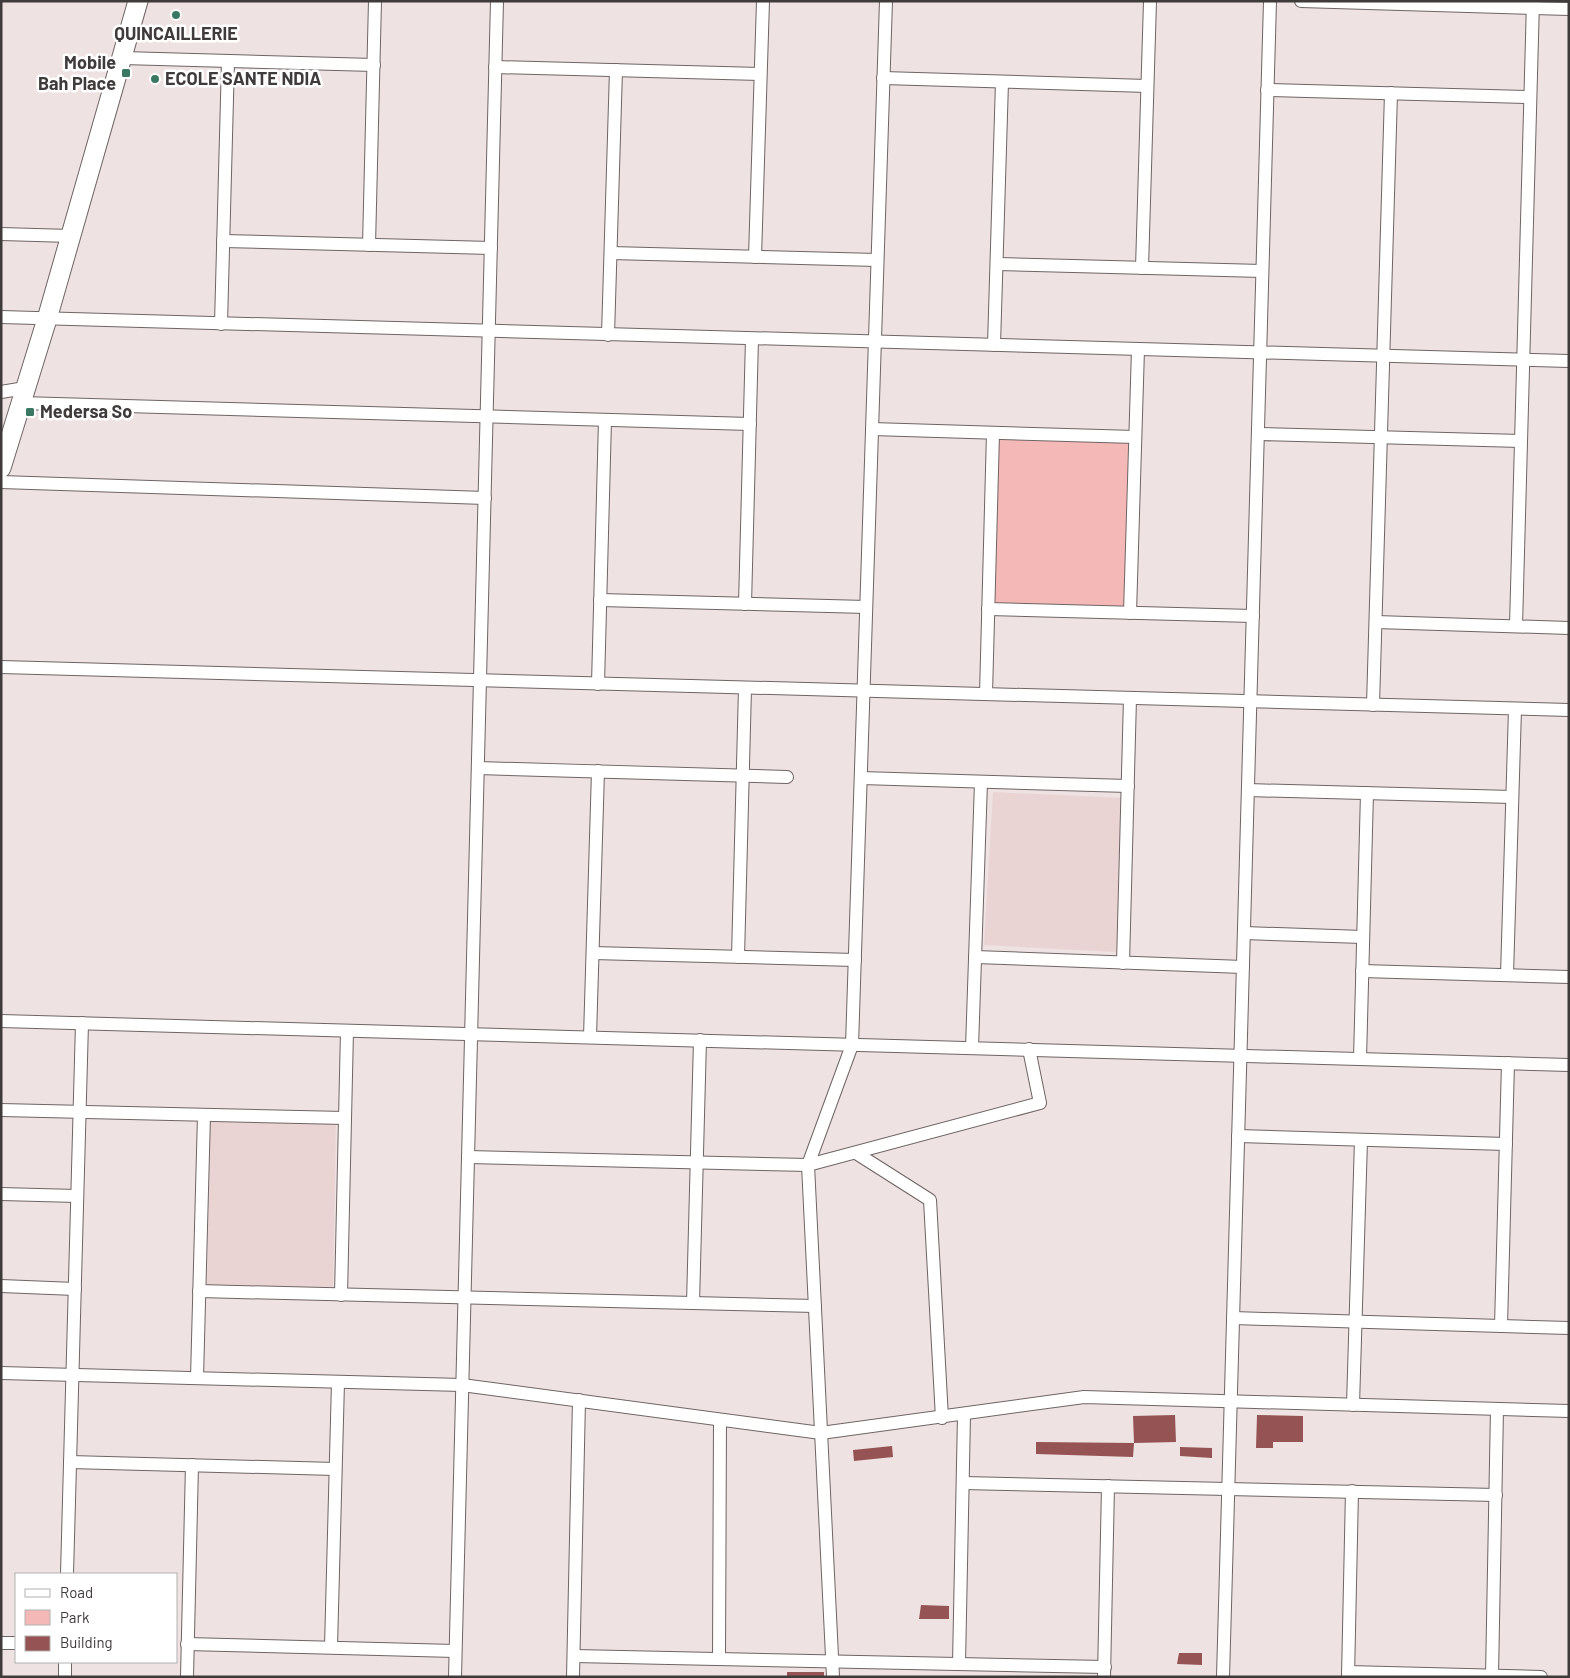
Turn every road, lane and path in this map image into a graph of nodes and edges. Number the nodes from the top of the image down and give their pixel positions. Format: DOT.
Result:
graph roads {
  1 [pos="138,1"];
  2 [pos="376,1"];
  3 [pos="497,1"];
  4 [pos="762,1"];
  5 [pos="886,1"];
  6 [pos="1150,1"];
  7 [pos="1270,1"];
  8 [pos="1301,1"];
  9 [pos="1389,2"];
  10 [pos="1533,4"];
  11 [pos="1569,9"];
  12 [pos="122,58"];
  13 [pos="228,61"];
  14 [pos="374,65"];
  15 [pos="495,67"];
  16 [pos="616,70"];
  17 [pos="760,74"];
  18 [pos="883,78"];
  19 [pos="1002,82"];
  20 [pos="1147,86"];
  21 [pos="1267,90"];
  22 [pos="1390,93"];
  23 [pos="1530,97"];
  24 [pos="1,234"];
  25 [pos="71,236"];
  26 [pos="223,241"];
  27 [pos="369,245"];
  28 [pos="491,248"];
  29 [pos="611,253"];
  30 [pos="755,257"];
  31 [pos="877,260"];
  32 [pos="997,264"];
  33 [pos="1142,268"];
  34 [pos="1262,271"];
  35 [pos="1,318"];
  36 [pos="47,319"];
  37 [pos="221,324"];
  38 [pos="489,331"];
  39 [pos="608,334"];
  40 [pos="752,338"];
  41 [pos="875,342"];
  42 [pos="994,345"];
  43 [pos="1138,349"];
  44 [pos="1260,353"];
  45 [pos="1383,356"];
  46 [pos="1523,360"];
  47 [pos="1569,361"];
  48 [pos="1,392"];
  49 [pos="23,396"];
  50 [pos="487,416"];
  51 [pos="605,420"];
  52 [pos="750,424"];
  53 [pos="872,429"];
  54 [pos="993,433"];
  55 [pos="1258,434"];
  56 [pos="1135,437"];
  57 [pos="1381,437"];
  58 [pos="1521,441"];
  59 [pos="1,468"];
  60 [pos="1,482"];
  61 [pos="485,498"];
  62 [pos="600,600"];
  63 [pos="745,604"];
  64 [pos="866,607"];
  65 [pos="988,609"];
  66 [pos="1130,613"];
  67 [pos="1253,616"];
  68 [pos="1376,622"];
  69 [pos="1516,626"];
  70 [pos="1569,628"];
  71 [pos="1,667"];
  72 [pos="480,680"];
  73 [pos="598,684"];
  74 [pos="745,688"];
  75 [pos="864,691"];
  76 [pos="986,694"];
  77 [pos="1130,698"];
  78 [pos="1250,702"];
  79 [pos="1373,705"];
  80 [pos="1515,709"];
  81 [pos="1569,710"];
  82 [pos="478,768"];
  83 [pos="598,771"];
  84 [pos="743,775"];
  85 [pos="787,776"];
  86 [pos="861,778"];
  87 [pos="981,782"];
  88 [pos="1128,786"];
  89 [pos="1248,790"];
  90 [pos="1367,793"];
  91 [pos="1512,797"];
  92 [pos="1244,933"];
  93 [pos="1363,937"];
  94 [pos="593,953"];
  95 [pos="738,957"];
  96 [pos="975,957"];
  97 [pos="855,960"];
  98 [pos="1123,963"];
  99 [pos="1243,967"];
  100 [pos="1362,971"];
  101 [pos="1507,975"];
  102 [pos="1569,977"];
  103 [pos="1,1021"];
  104 [pos="82,1023"];
  105 [pos="347,1031"];
  106 [pos="471,1034"];
  107 [pos="590,1037"];
  108 [pos="700,1040"];
  109 [pos="852,1045"];
  110 [pos="972,1048"];
  111 [pos="1029,1049"];
  112 [pos="1240,1055"];
  113 [pos="1360,1059"];
  114 [pos="1508,1063"];
  115 [pos="1569,1064"];
  116 [pos="1,1110"];
  117 [pos="79,1112"];
  118 [pos="204,1115"];
  119 [pos="345,1118"];
  120 [pos="1238,1136"];
  121 [pos="1361,1140"];
  122 [pos="1506,1144"];
  123 [pos="856,1153"];
  124 [pos="468,1157"];
  125 [pos="696,1162"];
  126 [pos="808,1165"];
  127 [pos="1,1194"];
  128 [pos="77,1196"];
  129 [pos="1,1286"];
  130 [pos="75,1289"];
  131 [pos="200,1291"];
  132 [pos="341,1294"];
  133 [pos="464,1298"];
  134 [pos="693,1303"];
  135 [pos="815,1306"];
  136 [pos="1233,1318"];
  137 [pos="1355,1322"];
  138 [pos="1500,1326"];
  139 [pos="1569,1328"];
  140 [pos="1,1373"];
  141 [pos="73,1375"];
  142 [pos="197,1378"];
  143 [pos="338,1382"];
  144 [pos="462,1385"];
  145 [pos="579,1400"];
  146 [pos="1231,1401"];
  147 [pos="1353,1405"];
  148 [pos="1497,1409"];
  149 [pos="1569,1411"];
  150 [pos="964,1415"];
  151 [pos="942,1418"];
  152 [pos="720,1420"];
  153 [pos="821,1434"];
  154 [pos="70,1462"];
  155 [pos="192,1465"];
  156 [pos="336,1468"];
  157 [pos="963,1483"];
  158 [pos="1108,1486"];
  159 [pos="1228,1489"];
  160 [pos="1352,1492"];
  161 [pos="1496,1495"];
  162 [pos="67,1573"];
  163 [pos="1,1643"];
  164 [pos="15,1643"];
  165 [pos="187,1644"];
  166 [pos="331,1647"];
  167 [pos="456,1650"];
  168 [pos="574,1656"];
  169 [pos="719,1659"];
  170 [pos="832,1661"];
  171 [pos="65,1663"];
  172 [pos="959,1664"];
  173 [pos="1104,1672"];
  174 [pos="1348,1675"];
  175 [pos="1492,1676"];
  176 [pos="65,1677"];
  177 [pos="187,1677"];
  178 [pos="455,1677"];
  179 [pos="573,1677"];
  180 [pos="833,1677"];
  181 [pos="1223,1677"];
  182 [pos="1542,1677"];
  1 -- 12 [label="main road"];
  2 -- 14 [label="street"];
  3 -- 15 [label="street"];
  4 -- 17 [label="street"];
  5 -- 18 [label="street"];
  6 -- 20 [label="street"];
  7 -- 21 [label="street"];
  8 -- 9 [label="street"];
  9 -- 10 [label="street"];
  10 -- 11 [label="street"];
  10 -- 23 [label="street"];
  12 -- 13 [label="street"];
  12 -- 25 [label="main road"];
  13 -- 14 [label="street"];
  13 -- 26 [label="street"];
  14 -- 27 [label="street"];
  15 -- 16 [label="street"];
  15 -- 28 [label="street"];
  16 -- 17 [label="street"];
  16 -- 29 [label="street"];
  17 -- 30 [label="street"];
  18 -- 19 [label="street"];
  18 -- 31 [label="street"];
  19 -- 20 [label="street"];
  19 -- 32 [label="street"];
  20 -- 33 [label="street"];
  21 -- 22 [label="street"];
  21 -- 34 [label="street"];
  22 -- 23 [label="street"];
  22 -- 45 [label="street"];
  23 -- 46 [label="street"];
  24 -- 25 [label="street"];
  25 -- 36 [label="main road"];
  26 -- 27 [label="street"];
  26 -- 37 [label="street"];
  27 -- 28 [label="street"];
  28 -- 38 [label="street"];
  29 -- 30 [label="street"];
  29 -- 39 [label="street"];
  30 -- 31 [label="street"];
  31 -- 41 [label="street"];
  32 -- 33 [label="street"];
  32 -- 42 [label="street"];
  33 -- 34 [label="street"];
  34 -- 44 [label="street"];
  35 -- 36 [label="street"];
  36 -- 37 [label="street"];
  36 -- 49 [label="main road"];
  37 -- 38 [label="street"];
  38 -- 39 [label="street"];
  38 -- 50 [label="street"];
  39 -- 40 [label="street"];
  40 -- 41 [label="street"];
  40 -- 52 [label="street"];
  41 -- 42 [label="street"];
  41 -- 53 [label="street"];
  42 -- 43 [label="street"];
  43 -- 44 [label="street"];
  43 -- 56 [label="street"];
  44 -- 45 [label="street"];
  44 -- 55 [label="street"];
  45 -- 46 [label="street"];
  45 -- 57 [label="street"];
  46 -- 47 [label="street"];
  46 -- 58 [label="street"];
  48 -- 49 [label="street"];
  49 -- 50 [label="street"];
  49 -- 59 [label="main road"];
  50 -- 51 [label="street"];
  50 -- 61 [label="street"];
  51 -- 52 [label="street"];
  51 -- 62 [label="street"];
  52 -- 63 [label="street"];
  53 -- 54 [label="street"];
  53 -- 64 [label="street"];
  54 -- 56 [label="street"];
  54 -- 65 [label="street"];
  55 -- 57 [label="street"];
  55 -- 67 [label="street"];
  56 -- 66 [label="street"];
  57 -- 58 [label="street"];
  57 -- 68 [label="street"];
  58 -- 69 [label="street"];
  60 -- 61 [label="street"];
  61 -- 72 [label="street"];
  62 -- 63 [label="street"];
  62 -- 73 [label="street"];
  63 -- 64 [label="street"];
  64 -- 75 [label="street"];
  65 -- 66 [label="street"];
  65 -- 76 [label="street"];
  66 -- 67 [label="street"];
  67 -- 78 [label="street"];
  68 -- 69 [label="street"];
  68 -- 79 [label="street"];
  69 -- 70 [label="street"];
  71 -- 72 [label="street"];
  72 -- 73 [label="street"];
  72 -- 82 [label="street"];
  73 -- 74 [label="street"];
  74 -- 75 [label="street"];
  74 -- 84 [label="street"];
  75 -- 76 [label="street"];
  75 -- 86 [label="street"];
  76 -- 77 [label="street"];
  77 -- 78 [label="street"];
  77 -- 88 [label="street"];
  78 -- 79 [label="street"];
  78 -- 89 [label="street"];
  79 -- 80 [label="street"];
  80 -- 81 [label="street"];
  80 -- 91 [label="street"];
  82 -- 83 [label="street"];
  82 -- 106 [label="street"];
  83 -- 84 [label="street"];
  83 -- 94 [label="street"];
  84 -- 85 [label="street"];
  84 -- 95 [label="street"];
  86 -- 87 [label="street"];
  86 -- 97 [label="street"];
  87 -- 88 [label="street"];
  87 -- 96 [label="street"];
  88 -- 98 [label="street"];
  89 -- 90 [label="street"];
  89 -- 92 [label="street"];
  90 -- 91 [label="street"];
  90 -- 93 [label="street"];
  91 -- 101 [label="street"];
  92 -- 93 [label="street"];
  92 -- 99 [label="street"];
  93 -- 100 [label="street"];
  94 -- 95 [label="street"];
  94 -- 107 [label="street"];
  95 -- 97 [label="street"];
  96 -- 98 [label="street"];
  96 -- 110 [label="street"];
  97 -- 109 [label="street"];
  98 -- 99 [label="street"];
  99 -- 112 [label="street"];
  100 -- 101 [label="street"];
  100 -- 113 [label="street"];
  101 -- 102 [label="street"];
  103 -- 104 [label="street"];
  104 -- 105 [label="street"];
  104 -- 117 [label="street"];
  105 -- 106 [label="street"];
  105 -- 119 [label="street"];
  106 -- 107 [label="street"];
  106 -- 124 [label="street"];
  107 -- 108 [label="street"];
  108 -- 109 [label="street"];
  108 -- 125 [label="street"];
  109 -- 110 [label="street"];
  109 -- 126 [label="street"];
  110 -- 111 [label="street"];
  111 -- 112 [label="street"];
  111 -- 123 [label="street"];
  112 -- 113 [label="street"];
  112 -- 120 [label="street"];
  113 -- 114 [label="street"];
  114 -- 115 [label="street"];
  114 -- 122 [label="street"];
  116 -- 117 [label="street"];
  117 -- 118 [label="street"];
  117 -- 128 [label="street"];
  118 -- 119 [label="street"];
  118 -- 131 [label="street"];
  119 -- 132 [label="street"];
  120 -- 121 [label="street"];
  120 -- 136 [label="street"];
  121 -- 122 [label="street"];
  121 -- 137 [label="street"];
  122 -- 138 [label="street"];
  123 -- 126 [label="street"];
  123 -- 151 [label="street"];
  124 -- 125 [label="street"];
  124 -- 133 [label="street"];
  125 -- 126 [label="street"];
  125 -- 134 [label="street"];
  126 -- 135 [label="street"];
  127 -- 128 [label="street"];
  128 -- 130 [label="street"];
  129 -- 130 [label="street"];
  130 -- 141 [label="street"];
  131 -- 132 [label="street"];
  131 -- 142 [label="street"];
  132 -- 133 [label="street"];
  133 -- 134 [label="street"];
  133 -- 144 [label="street"];
  134 -- 135 [label="street"];
  135 -- 153 [label="street"];
  136 -- 137 [label="street"];
  136 -- 146 [label="street"];
  137 -- 138 [label="street"];
  137 -- 147 [label="street"];
  138 -- 139 [label="street"];
  140 -- 141 [label="street"];
  141 -- 142 [label="street"];
  141 -- 154 [label="street"];
  142 -- 143 [label="street"];
  143 -- 144 [label="street"];
  143 -- 156 [label="street"];
  144 -- 145 [label="street"];
  144 -- 167 [label="street"];
  145 -- 152 [label="street"];
  145 -- 168 [label="street"];
  146 -- 147 [label="street"];
  146 -- 150 [label="street"];
  146 -- 159 [label="street"];
  147 -- 148 [label="street"];
  148 -- 149 [label="street"];
  148 -- 161 [label="street"];
  150 -- 151 [label="street"];
  150 -- 157 [label="street"];
  151 -- 153 [label="street"];
  152 -- 153 [label="street"];
  152 -- 169 [label="street"];
  153 -- 170 [label="street"];
  154 -- 155 [label="street"];
  154 -- 162 [label="street"];
  155 -- 156 [label="street"];
  155 -- 165 [label="street"];
  156 -- 166 [label="street"];
  157 -- 158 [label="street"];
  157 -- 172 [label="street"];
  158 -- 159 [label="street"];
  158 -- 173 [label="street"];
  159 -- 160 [label="street"];
  159 -- 181 [label="street"];
  160 -- 161 [label="street"];
  160 -- 174 [label="street"];
  161 -- 175 [label="street"];
  163 -- 164 [label="street"];
  165 -- 166 [label="street"];
  165 -- 177 [label="street"];
  166 -- 167 [label="street"];
  167 -- 178 [label="street"];
  168 -- 169 [label="street"];
  168 -- 179 [label="street"];
  169 -- 170 [label="street"];
  170 -- 172 [label="street"];
  170 -- 180 [label="street"];
  171 -- 176 [label="street"];
  172 -- 173 [label="street"];
  174 -- 175 [label="street"];
  175 -- 182 [label="street"];
}
